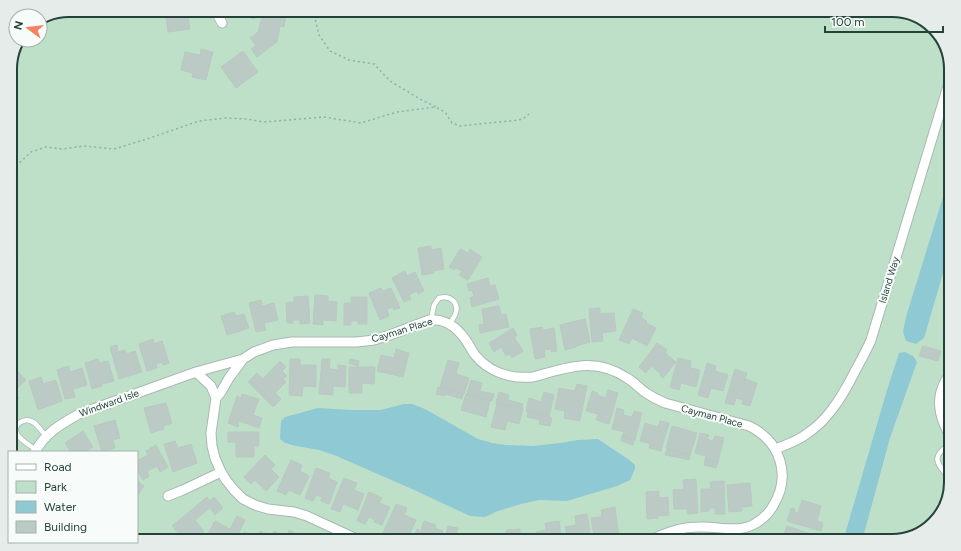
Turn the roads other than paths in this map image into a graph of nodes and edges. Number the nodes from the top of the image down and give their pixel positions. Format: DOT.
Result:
graph roads {
  1 [pos="219,17"];
  2 [pos="222,23"];
  3 [pos="944,99"];
  4 [pos="431,320"];
  5 [pos="449,324"];
  6 [pos="242,359"];
  7 [pos="196,372"];
  8 [pos="944,384"];
  9 [pos="216,398"];
  10 [pos="17,426"];
  11 [pos="944,426"];
  12 [pos="17,434"];
  13 [pos="46,436"];
  14 [pos="944,448"];
  15 [pos="775,449"];
  16 [pos="35,451"];
  17 [pos="221,472"];
  18 [pos="944,472"];
  19 [pos="168,496"];
  20 [pos="346,534"];
  21 [pos="666,534"];
  1 -- 2 [label="street"];
  3 -- 15 [label="street, Island Way"];
  4 -- 5 [label="street, Cayman Place"];
  4 -- 5 [label="lane"];
  4 -- 6 [label="street, Cayman Place"];
  5 -- 15 [label="street, Cayman Place"];
  6 -- 7 [label="street, Windward Isle"];
  6 -- 9 [label="street, Cayman Place"];
  7 -- 9 [label="street"];
  7 -- 13 [label="street, Windward Isle"];
  8 -- 11 [label="street"];
  9 -- 17 [label="street, Cayman Place"];
  10 -- 13 [label="lane"];
  12 -- 16 [label="lane"];
  13 -- 16 [label="street, Windward Isle"];
  14 -- 18 [label="lane"];
  15 -- 21 [label="street, Cayman Place"];
  17 -- 19 [label="street"];
  17 -- 20 [label="street, Cayman Place"];
}
